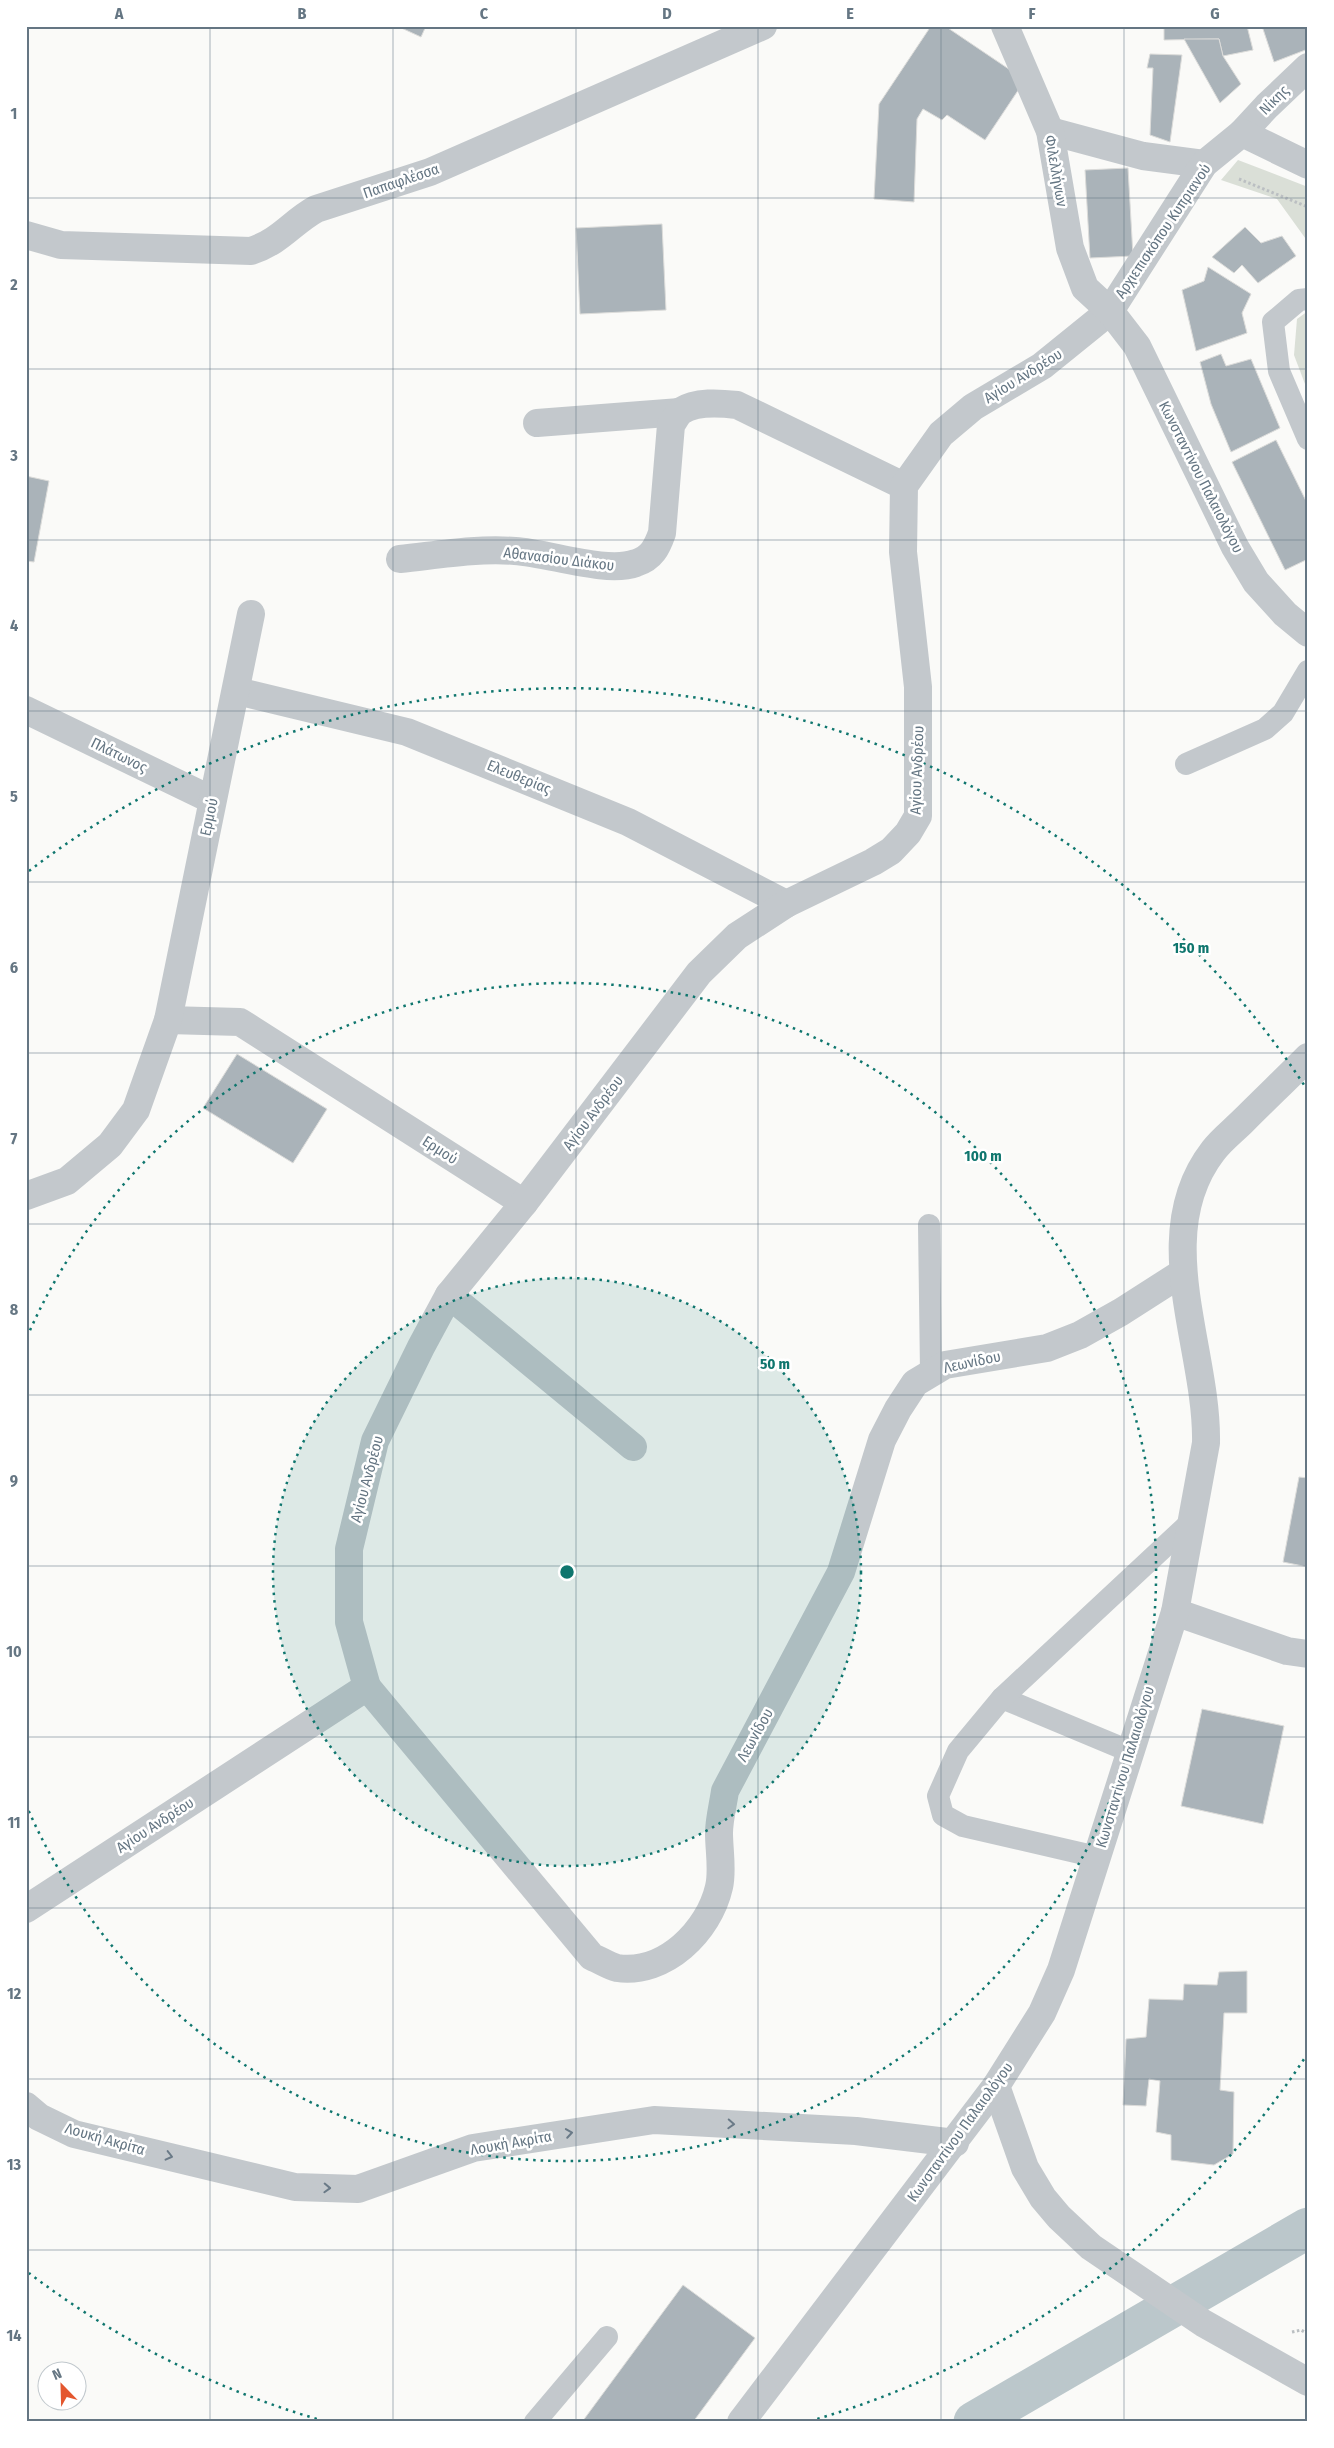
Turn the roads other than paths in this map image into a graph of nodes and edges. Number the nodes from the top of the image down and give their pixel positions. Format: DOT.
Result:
graph roads {
  1 [pos="763,26"];
  2 [pos="1005,26"];
  3 [pos="1308,68"];
  4 [pos="1050,131"];
  5 [pos="1242,134"];
  6 [pos="1204,164"];
  7 [pos="1308,165"];
  8 [pos="26,235"];
  9 [pos="1308,299"];
  10 [pos="1110,311"];
  11 [pos="680,412"];
  12 [pos="537,423"];
  13 [pos="1308,439"];
  14 [pos="904,486"];
  15 [pos="400,559"];
  16 [pos="251,614"];
  17 [pos="1308,633"];
  18 [pos="1308,671"];
  19 [pos="237,691"];
  20 [pos="26,710"];
  21 [pos="1186,764"];
  22 [pos="212,800"];
  23 [pos="786,904"];
  24 [pos="168,1020"];
  25 [pos="1308,1057"];
  26 [pos="26,1196"];
  27 [pos="524,1204"];
  28 [pos="929,1225"];
  29 [pos="1182,1273"];
  30 [pos="449,1295"];
  31 [pos="931,1372"];
  32 [pos="633,1447"];
  33 [pos="1192,1521"];
  34 [pos="1175,1612"];
  35 [pos="1308,1654"];
  36 [pos="367,1686"];
  37 [pos="1002,1698"];
  38 [pos="1129,1751"];
  39 [pos="1097,1857"];
  40 [pos="26,1909"];
  41 [pos="996,2086"];
  42 [pos="31,2117"];
  43 [pos="954,2143"];
  44 [pos="607,2337"];
  45 [pos="1308,2382"];
  46 [pos="535,2422"];
  47 [pos="741,2422"];
  1 -- 8 [label="street, Παπαφλέσσα"];
  2 -- 4 [label="street, Φιλελλήνων"];
  3 -- 5 [label="street, Νίκης"];
  4 -- 6 [label="street"];
  4 -- 10 [label="street, Φιλελλήνων"];
  5 -- 6 [label="street, Αρχιεπισκόπου Κυπριανού"];
  5 -- 7 [label="street"];
  6 -- 10 [label="street, Αρχιεπισκόπου Κυπριανού"];
  9 -- 13 [label="lane"];
  10 -- 14 [label="street, Αγίου Ανδρέου"];
  10 -- 17 [label="street, Κωνσταντίνου Παλαιολόγου"];
  11 -- 12 [label="street"];
  11 -- 14 [label="street"];
  11 -- 15 [label="street, Αθανασίου Διάκου"];
  14 -- 23 [label="street, Αγίου Ανδρέου"];
  16 -- 19 [label="street, Ερμού"];
  18 -- 21 [label="lane"];
  19 -- 22 [label="street, Ερμού"];
  19 -- 23 [label="street, Ελευθερίας"];
  20 -- 22 [label="street, Πλάτωνος"];
  22 -- 24 [label="street, Ερμού"];
  23 -- 27 [label="street, Αγίου Ανδρέου"];
  24 -- 26 [label="street, Ερμού"];
  24 -- 27 [label="street, Ερμού"];
  25 -- 29 [label="street, Κωνσταντίνου Παλαιολόγου"];
  27 -- 30 [label="street, Αγίου Ανδρέου"];
  28 -- 31 [label="lane"];
  29 -- 31 [label="street, Λεωνίδου"];
  29 -- 33 [label="street, Κωνσταντίνου Παλαιολόγου"];
  30 -- 32 [label="street"];
  30 -- 36 [label="street, Αγίου Ανδρέου"];
  31 -- 36 [label="street, Λεωνίδου"];
  33 -- 34 [label="street, Κωνσταντίνου Παλαιολόγου"];
  33 -- 37 [label="lane"];
  34 -- 35 [label="street"];
  34 -- 38 [label="street, Κωνσταντίνου Παλαιολόγου"];
  36 -- 40 [label="street, Αγίου Ανδρέου"];
  37 -- 38 [label="lane"];
  37 -- 39 [label="lane"];
  38 -- 39 [label="street, Κωνσταντίνου Παλαιολόγου"];
  39 -- 41 [label="street, Κωνσταντίνου Παλαιολόγου"];
  41 -- 43 [label="street, Κωνσταντίνου Παλαιολόγου"];
  41 -- 45 [label="street"];
  42 -- 43 [label="street, Λουκή Ακρίτα, one-way"];
  43 -- 47 [label="street, Κωνσταντίνου Παλαιολόγου"];
  44 -- 46 [label="lane"];
}
